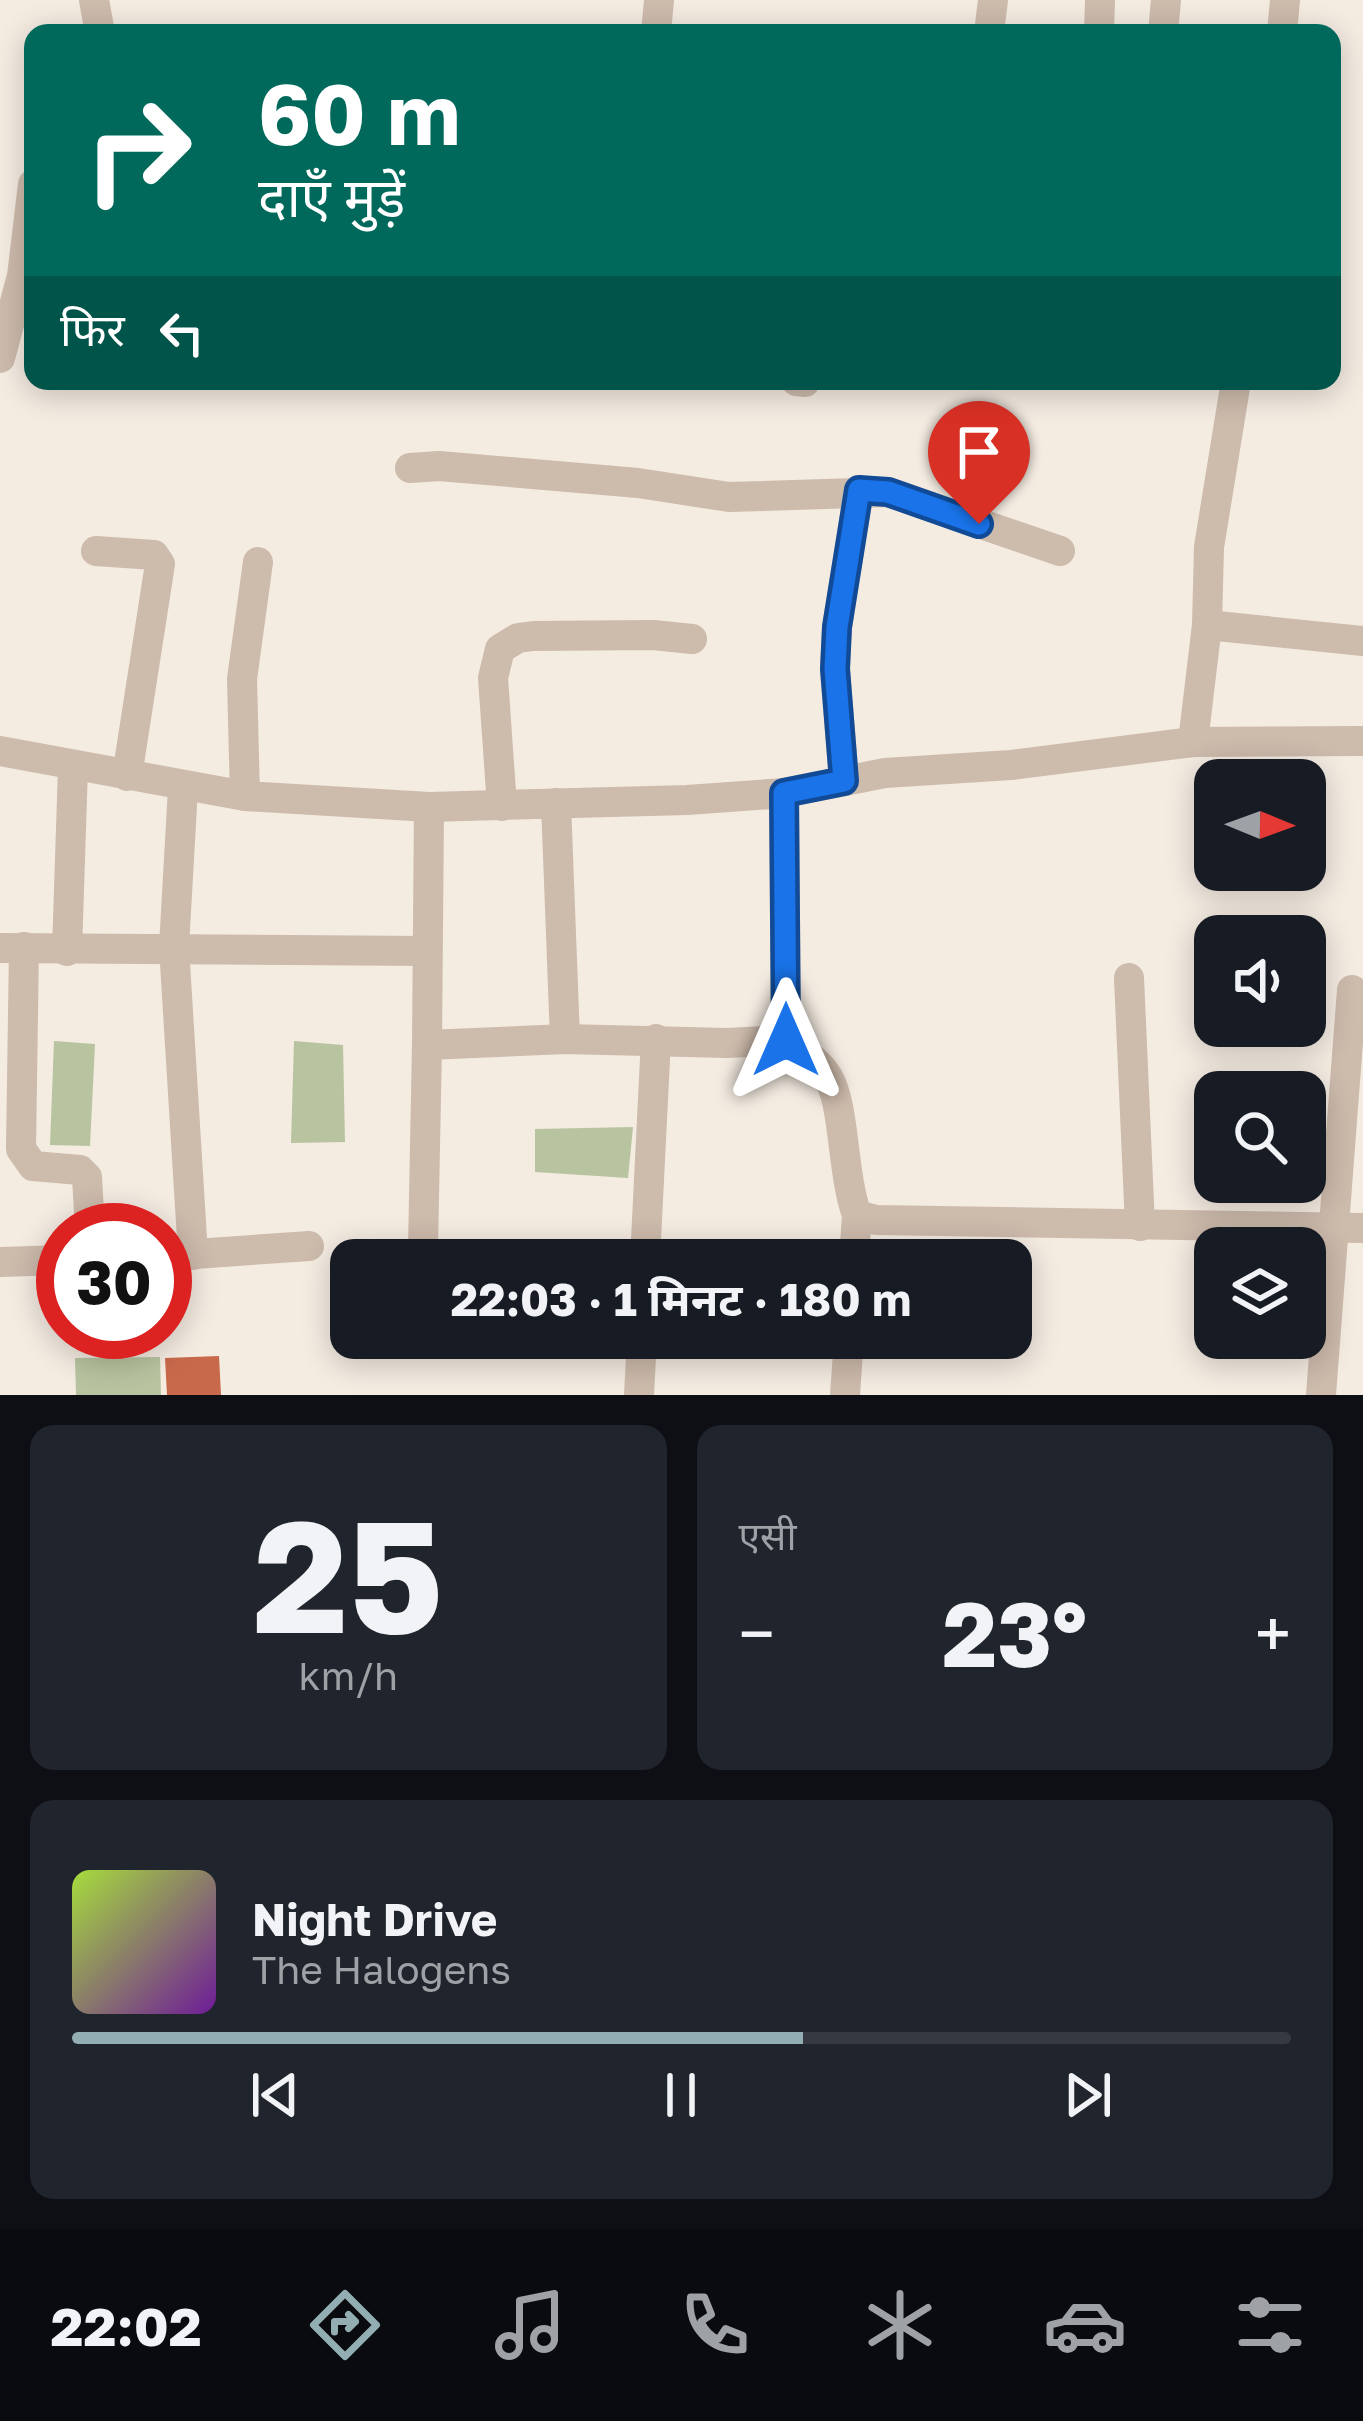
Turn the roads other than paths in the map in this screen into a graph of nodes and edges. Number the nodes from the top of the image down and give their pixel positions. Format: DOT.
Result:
graph roads {
  1 [pos="24,288"];
  2 [pos="0,358"];
  3 [pos="1235,390"];
  4 [pos="410,468"];
  5 [pos="859,490"];
  6 [pos="96,551"];
  7 [pos="1060,551"];
  8 [pos="258,562"];
  9 [pos="1208,625"];
  10 [pos="692,639"];
  11 [pos="1363,641"];
  12 [pos="1363,741"];
  13 [pos="1193,742"];
  14 [pos="0,751"];
  15 [pos="73,767"];
  16 [pos="127,776"];
  17 [pos="844,781"];
  18 [pos="183,788"];
  19 [pos="784,793"];
  20 [pos="245,796"];
  21 [pos="556,803"];
  22 [pos="502,806"];
  23 [pos="429,807"];
  24 [pos="174,946"];
  25 [pos="12,948"];
  26 [pos="67,951"];
  27 [pos="427,951"];
  28 [pos="1129,978"];
  29 [pos="1352,990"];
  30 [pos="565,1039"];
  31 [pos="656,1039"];
  32 [pos="786,1040"];
  33 [pos="427,1045"];
  34 [pos="88,1203"];
  35 [pos="178,1203"];
  36 [pos="857,1215"];
  37 [pos="1140,1226"];
  38 [pos="1349,1228"];
  39 [pos="423,1239"];
  40 [pos="647,1239"];
  41 [pos="855,1239"];
  42 [pos="309,1246"];
  43 [pos="192,1254"];
  44 [pos="36,1261"];
  45 [pos="0,1262"];
  46 [pos="641,1359"];
  47 [pos="847,1359"];
  48 [pos="639,1395"];
  49 [pos="844,1395"];
  50 [pos="1321,1395"];
  1 -- 2 [label="street"];
  3 -- 9 [label="street"];
  4 -- 5 [label="street"];
  5 -- 7 [label="street"];
  5 -- 17 [label="street"];
  6 -- 16 [label="street"];
  8 -- 20 [label="street"];
  9 -- 11 [label="street"];
  9 -- 13 [label="street"];
  10 -- 22 [label="street"];
  12 -- 13 [label="street"];
  13 -- 17 [label="street"];
  14 -- 15 [label="street"];
  15 -- 16 [label="street"];
  15 -- 26 [label="street"];
  16 -- 18 [label="street"];
  17 -- 19 [label="street"];
  18 -- 20 [label="street"];
  18 -- 24 [label="street"];
  19 -- 21 [label="street"];
  19 -- 32 [label="street"];
  20 -- 23 [label="street"];
  21 -- 22 [label="street"];
  21 -- 30 [label="street"];
  22 -- 23 [label="street"];
  23 -- 27 [label="street"];
  24 -- 26 [label="street"];
  24 -- 27 [label="street"];
  24 -- 35 [label="street"];
  25 -- 26 [label="street"];
  25 -- 34 [label="street"];
  27 -- 33 [label="street"];
  28 -- 37 [label="street"];
  29 -- 38 [label="street"];
  30 -- 31 [label="street"];
  30 -- 33 [label="street"];
  31 -- 32 [label="street"];
  31 -- 40 [label="street"];
  32 -- 36 [label="street"];
  33 -- 39 [label="street"];
  36 -- 37 [label="street"];
  36 -- 41 [label="street"];
  37 -- 38 [label="street"];
  38 -- 50 [label="street"];
  42 -- 43 [label="street"];
  44 -- 45 [label="street"];
  46 -- 48 [label="street"];
  47 -- 49 [label="street"];
}
